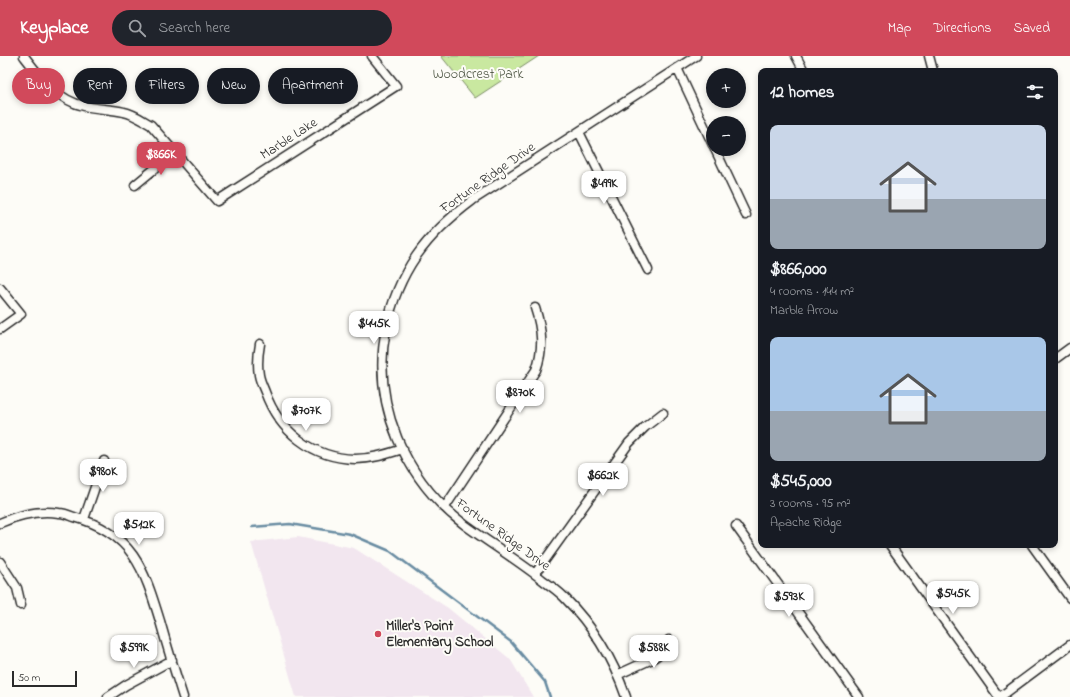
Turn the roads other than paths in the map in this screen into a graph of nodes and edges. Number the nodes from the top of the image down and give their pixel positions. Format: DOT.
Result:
graph roads {
  1 [pos="24,56"];
  2 [pos="372,56"];
  3 [pos="696,56"];
  4 [pos="796,56"];
  5 [pos="929,56"];
  6 [pos="677,68"];
  7 [pos="802,68"];
  8 [pos="932,68"];
  9 [pos="706,130"];
  10 [pos="579,132"];
  11 [pos="175,152"];
  12 [pos="718,156"];
  13 [pos="135,185"];
  14 [pos="746,215"];
  15 [pos="648,270"];
  16 [pos="0,288"];
  17 [pos="535,308"];
  18 [pos="0,329"];
  19 [pos="260,344"];
  20 [pos="1070,348"];
  21 [pos="1058,357"];
  22 [pos="663,413"];
  23 [pos="403,449"];
  24 [pos="104,461"];
  25 [pos="444,507"];
  26 [pos="84,519"];
  27 [pos="0,523"];
  28 [pos="736,526"];
  29 [pos="892,548"];
  30 [pos="1034,548"];
  31 [pos="0,562"];
  32 [pos="535,574"];
  33 [pos="1070,598"];
  34 [pos="21,605"];
  35 [pos="669,640"];
  36 [pos="1070,645"];
  37 [pos="172,660"];
  38 [pos="617,675"];
  39 [pos="108,697"];
  40 [pos="183,697"];
  41 [pos="626,697"];
  42 [pos="859,697"];
  43 [pos="1000,697"];
  1 -- 11 [label="street"];
  2 -- 11 [label="street, Marble Lake"];
  3 -- 6 [label="street, Fortune Ridge Drive"];
  4 -- 7 [label="street"];
  5 -- 8 [label="street"];
  6 -- 9 [label="street"];
  6 -- 10 [label="street, Fortune Ridge Drive"];
  10 -- 15 [label="street"];
  10 -- 23 [label="street, Fortune Ridge Drive"];
  11 -- 13 [label="street"];
  12 -- 14 [label="street"];
  16 -- 18 [label="street"];
  17 -- 25 [label="street"];
  19 -- 23 [label="street"];
  20 -- 21 [label="street"];
  22 -- 32 [label="street"];
  23 -- 25 [label="street, Fortune Ridge Drive"];
  24 -- 26 [label="street"];
  25 -- 32 [label="street, Fortune Ridge Drive"];
  26 -- 27 [label="street"];
  26 -- 37 [label="street"];
  28 -- 42 [label="street"];
  29 -- 43 [label="street"];
  30 -- 33 [label="street"];
  31 -- 34 [label="street"];
  32 -- 38 [label="street, Fortune Ridge Drive"];
  35 -- 38 [label="street"];
  36 -- 43 [label="street"];
  37 -- 39 [label="street"];
  37 -- 40 [label="street"];
  38 -- 41 [label="street, Fortune Ridge Drive"];
}
